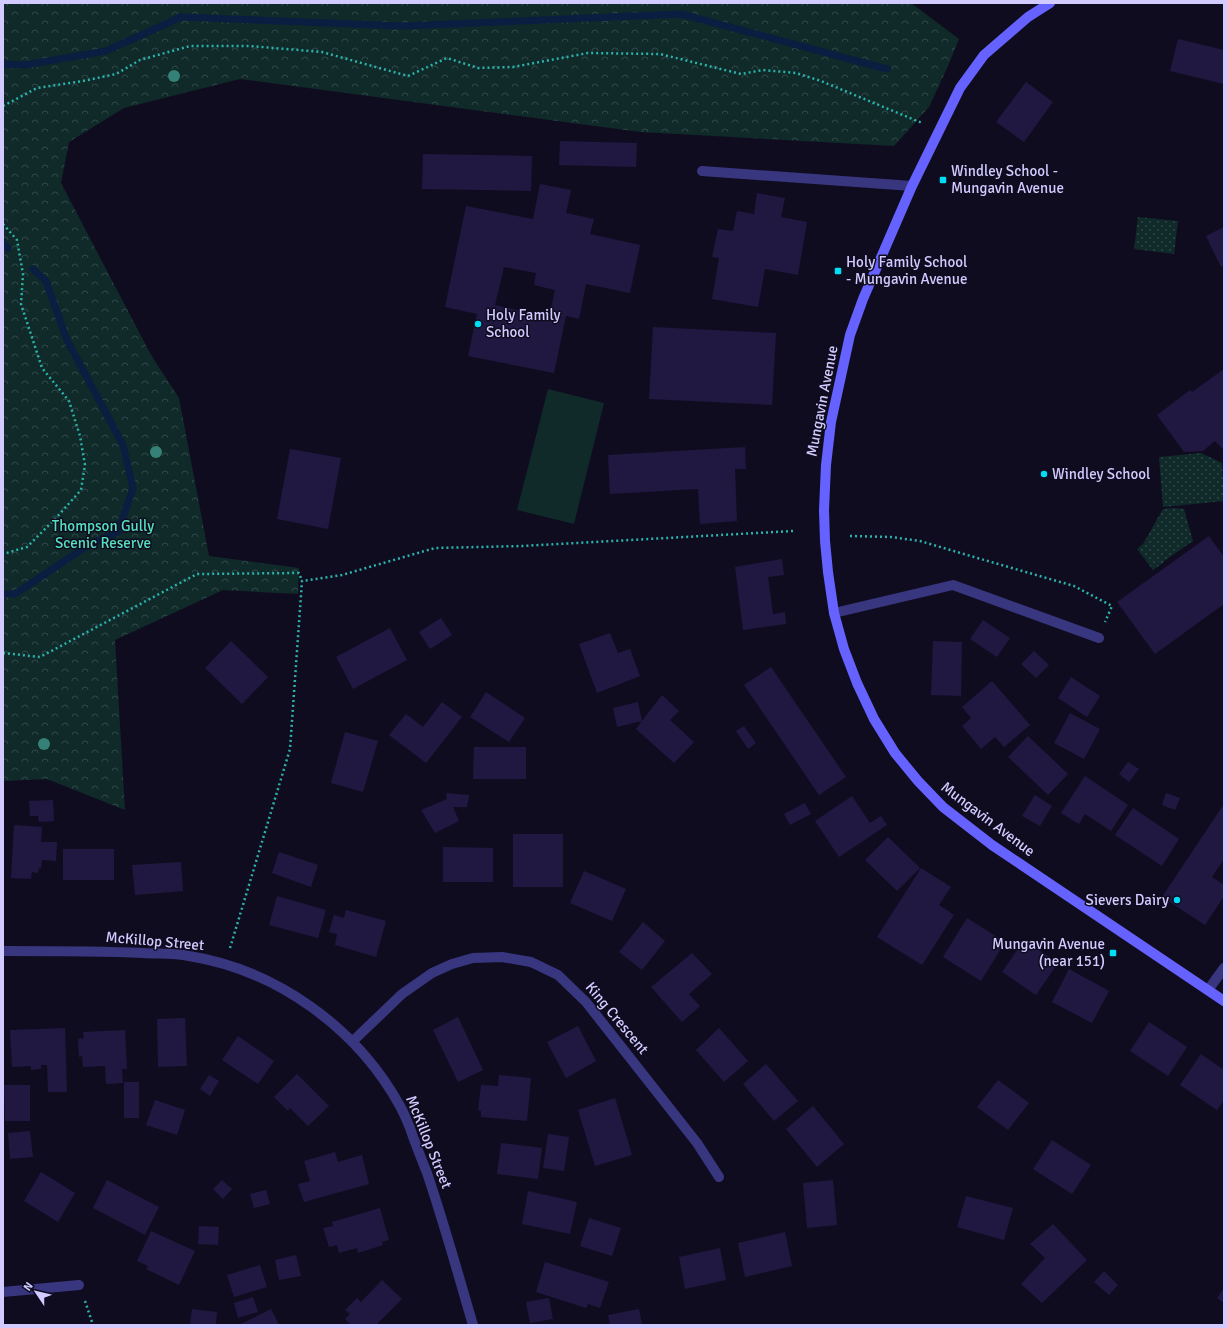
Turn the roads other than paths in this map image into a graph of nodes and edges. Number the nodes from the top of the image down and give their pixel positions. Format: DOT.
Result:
graph roads {
  1 [pos="1050,3"];
  2 [pos="702,171"];
  3 [pos="912,186"];
  4 [pos="834,613"];
  5 [pos="1099,638"];
  6 [pos="3,950"];
  7 [pos="1224,968"];
  8 [pos="1208,990"];
  9 [pos="1224,1001"];
  10 [pos="353,1041"];
  11 [pos="719,1177"];
  12 [pos="79,1285"];
  13 [pos="3,1292"];
  14 [pos="473,1325"];
  1 -- 3 [label="main road, Mungavin Avenue"];
  2 -- 3 [label="street"];
  3 -- 4 [label="main road, Mungavin Avenue"];
  4 -- 5 [label="street"];
  4 -- 8 [label="main road, Mungavin Avenue"];
  6 -- 10 [label="street, McKillop Street"];
  7 -- 8 [label="street"];
  8 -- 9 [label="main road, Mungavin Avenue"];
  10 -- 11 [label="street, King Crescent"];
  10 -- 14 [label="street, McKillop Street"];
  12 -- 13 [label="street"];
}
